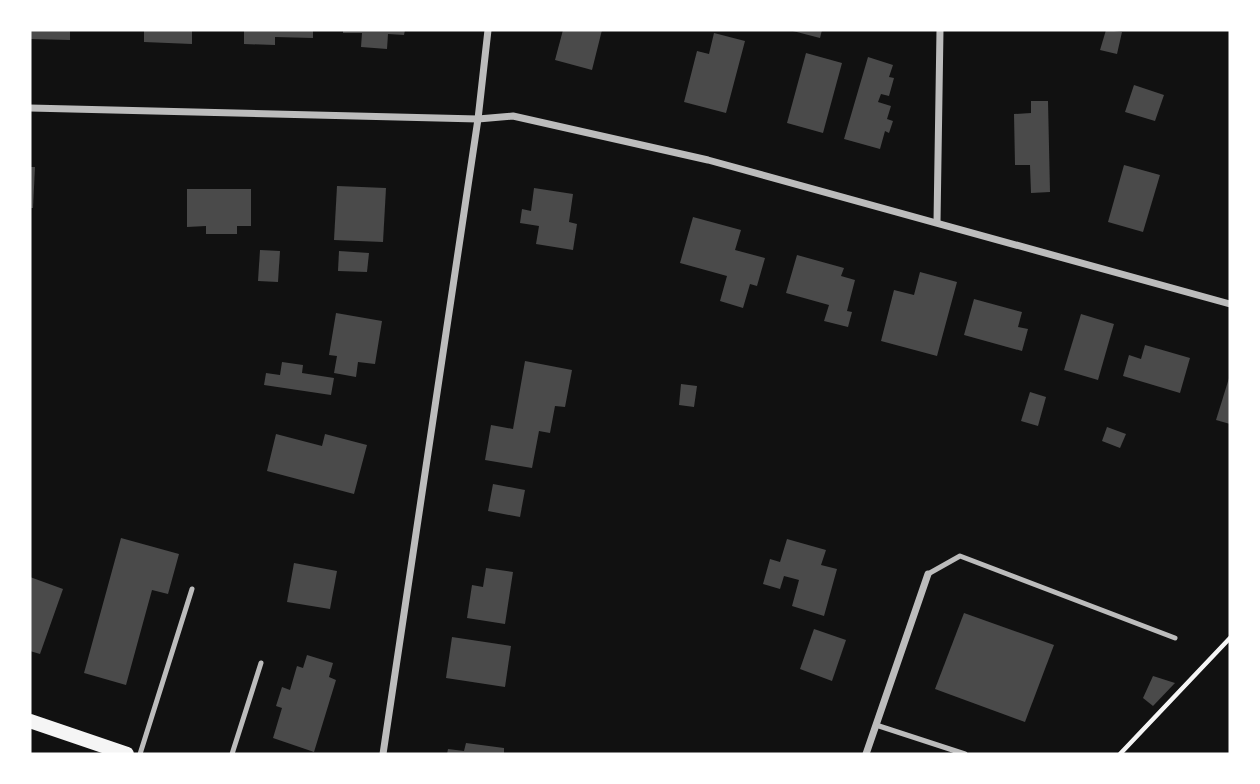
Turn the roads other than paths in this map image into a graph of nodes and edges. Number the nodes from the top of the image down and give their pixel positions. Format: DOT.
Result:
graph roads {
  1 [pos="488,30"];
  2 [pos="940,30"];
  3 [pos="30,108"];
  4 [pos="478,119"];
  5 [pos="937,222"];
  6 [pos="1230,304"];
  7 [pos="928,574"];
  8 [pos="192,589"];
  9 [pos="1175,638"];
  10 [pos="261,663"];
  11 [pos="30,721"];
  12 [pos="876,725"];
  13 [pos="127,754"];
  14 [pos="140,754"];
  15 [pos="232,754"];
  16 [pos="383,754"];
  17 [pos="866,754"];
  18 [pos="965,754"];
  1 -- 4 [label="street"];
  2 -- 5 [label="street"];
  3 -- 4 [label="street"];
  4 -- 5 [label="street"];
  4 -- 16 [label="street"];
  5 -- 6 [label="street"];
  7 -- 9 [label="lane"];
  7 -- 12 [label="street"];
  8 -- 14 [label="lane"];
  10 -- 15 [label="lane"];
  11 -- 13 [label="main road"];
  12 -- 17 [label="street"];
  12 -- 18 [label="lane"];
}
